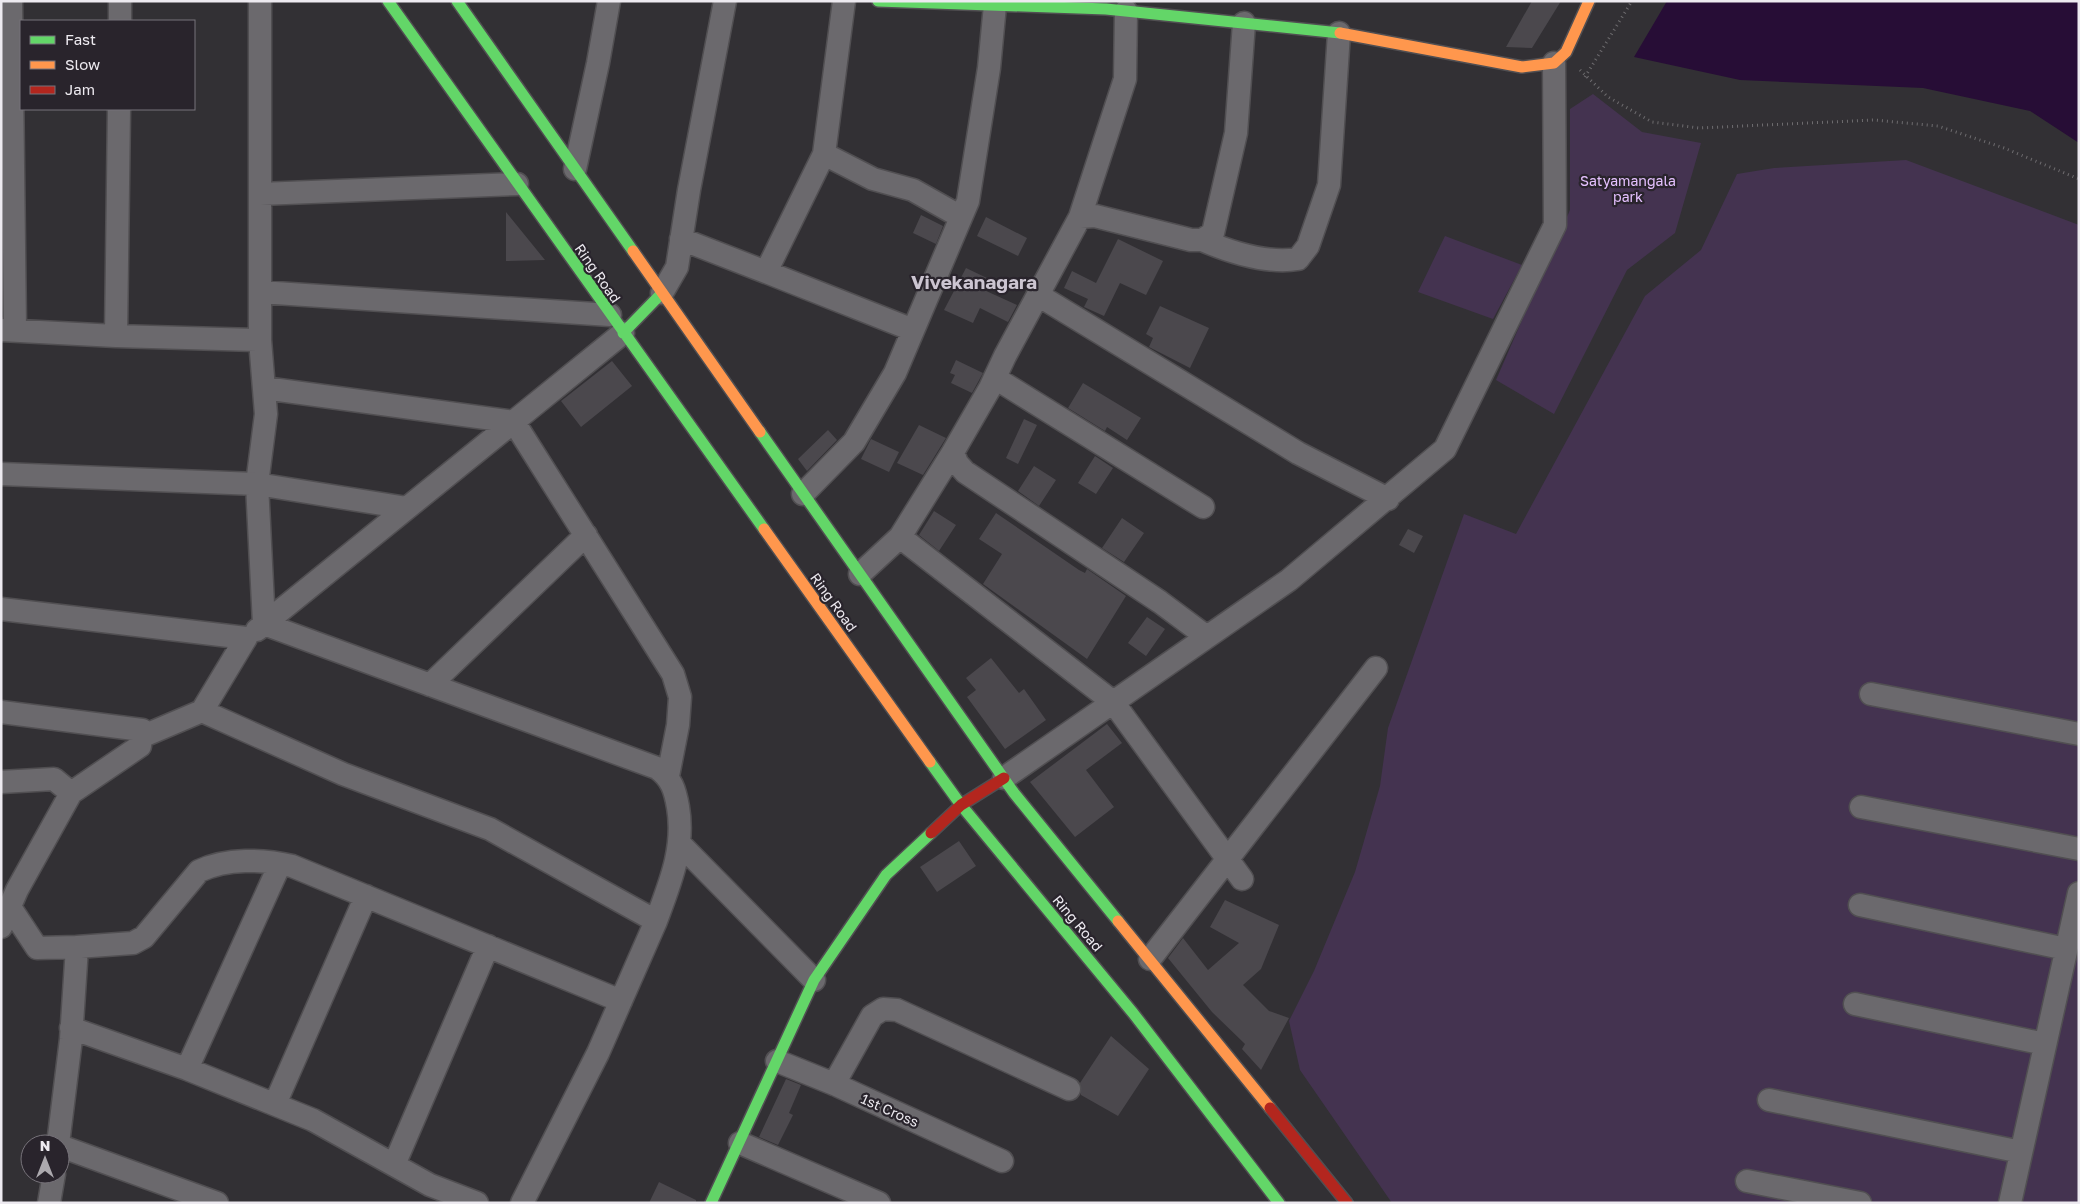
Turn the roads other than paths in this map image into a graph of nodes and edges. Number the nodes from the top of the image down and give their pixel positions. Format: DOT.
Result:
graph roads {
  1 [pos="11,1"];
  2 [pos="120,1"];
  3 [pos="260,1"];
  4 [pos="388,1"];
  5 [pos="457,1"];
  6 [pos="609,1"];
  7 [pos="725,1"];
  8 [pos="844,1"];
  9 [pos="878,1"];
  10 [pos="1590,1"];
  11 [pos="995,5"];
  12 [pos="1126,11"];
  13 [pos="120,20"];
  14 [pos="1244,23"];
  15 [pos="1338,33"];
  16 [pos="1560,57"];
  17 [pos="119,110"];
  18 [pos="824,154"];
  19 [pos="575,170"];
  20 [pos="517,184"];
  21 [pos="260,194"];
  22 [pos="961,217"];
  23 [pos="1080,217"];
  24 [pos="681,239"];
  25 [pos="1202,240"];
  26 [pos="766,272"];
  27 [pos="260,292"];
  28 [pos="662,293"];
  29 [pos="1038,295"];
  30 [pos="610,315"];
  31 [pos="8,330"];
  32 [pos="913,330"];
  33 [pos="623,333"];
  34 [pos="116,336"];
  35 [pos="260,340"];
  36 [pos="995,378"];
  37 [pos="264,388"];
  38 [pos="514,422"];
  39 [pos="953,452"];
  40 [pos="1,474"];
  41 [pos="256,484"];
  42 [pos="803,494"];
  43 [pos="1388,499"];
  44 [pos="1203,507"];
  45 [pos="407,508"];
  46 [pos="586,535"];
  47 [pos="900,537"];
  48 [pos="860,574"];
  49 [pos="1,609"];
  50 [pos="264,624"];
  51 [pos="1207,637"];
  52 [pos="246,638"];
  53 [pos="1376,668"];
  54 [pos="430,685"];
  55 [pos="1871,694"];
  56 [pos="1113,702"];
  57 [pos="202,711"];
  58 [pos="1,712"];
  59 [pos="2079,734"];
  60 [pos="141,737"];
  61 [pos="668,776"];
  62 [pos="1004,778"];
  63 [pos="1,782"];
  64 [pos="71,793"];
  65 [pos="961,805"];
  66 [pos="1861,807"];
  67 [pos="681,845"];
  68 [pos="2079,849"];
  69 [pos="1227,858"];
  70 [pos="280,864"];
  71 [pos="1242,880"];
  72 [pos="2079,893"];
  73 [pos="366,896"];
  74 [pos="7,903"];
  75 [pos="1860,905"];
  76 [pos="656,921"];
  77 [pos="488,946"];
  78 [pos="77,947"];
  79 [pos="2066,949"];
  80 [pos="1150,960"];
  81 [pos="814,980"];
  82 [pos="621,1001"];
  83 [pos="1855,1004"];
  84 [pos="71,1028"];
  85 [pos="2045,1044"];
  86 [pos="776,1061"];
  87 [pos="187,1068"];
  88 [pos="834,1084"];
  89 [pos="1069,1088"];
  90 [pos="1769,1100"];
  91 [pos="275,1104"];
  92 [pos="60,1134"];
  93 [pos="740,1143"];
  94 [pos="70,1149"];
  95 [pos="2021,1152"];
  96 [pos="1002,1161"];
  97 [pos="394,1165"];
  98 [pos="1747,1181"];
  99 [pos="53,1184"];
  100 [pos="50,1203"];
  101 [pos="217,1203"];
  102 [pos="477,1203"];
  103 [pos="522,1203"];
  104 [pos="711,1203"];
  105 [pos="879,1203"];
  106 [pos="1279,1203"];
  107 [pos="1347,1203"];
  108 [pos="1860,1203"];
  109 [pos="2010,1203"];
  1 -- 31 [label="street"];
  2 -- 13 [label="street"];
  3 -- 21 [label="street"];
  4 -- 20 [label="main road, Ring Road"];
  5 -- 19 [label="main road"];
  6 -- 19 [label="street"];
  7 -- 24 [label="street"];
  8 -- 18 [label="street"];
  9 -- 11 [label="main road"];
  10 -- 16 [label="main road"];
  11 -- 12 [label="main road"];
  11 -- 22 [label="street"];
  12 -- 14 [label="main road"];
  12 -- 23 [label="street"];
  14 -- 15 [label="main road"];
  14 -- 25 [label="street"];
  15 -- 16 [label="main road"];
  15 -- 25 [label="street"];
  16 -- 43 [label="street"];
  17 -- 34 [label="street"];
  18 -- 22 [label="street"];
  18 -- 26 [label="street"];
  19 -- 28 [label="main road"];
  20 -- 21 [label="street"];
  20 -- 30 [label="main road, Ring Road"];
  21 -- 27 [label="street"];
  22 -- 32 [label="street"];
  23 -- 25 [label="street"];
  23 -- 29 [label="street"];
  24 -- 26 [label="street"];
  24 -- 28 [label="street"];
  26 -- 32 [label="street"];
  27 -- 30 [label="street"];
  27 -- 35 [label="street"];
  28 -- 33 [label="main road"];
  28 -- 42 [label="main road"];
  29 -- 36 [label="street"];
  29 -- 43 [label="street"];
  30 -- 33 [label="main road, Ring Road"];
  31 -- 34 [label="street"];
  32 -- 42 [label="street"];
  33 -- 38 [label="street"];
  33 -- 65 [label="main road, Ring Road"];
  34 -- 35 [label="street"];
  35 -- 37 [label="street"];
  36 -- 39 [label="street"];
  36 -- 44 [label="street"];
  37 -- 38 [label="street"];
  37 -- 41 [label="street"];
  38 -- 45 [label="street"];
  38 -- 46 [label="street"];
  39 -- 47 [label="street"];
  39 -- 51 [label="street"];
  40 -- 41 [label="street"];
  41 -- 45 [label="street"];
  41 -- 50 [label="street"];
  42 -- 48 [label="main road"];
  43 -- 51 [label="street"];
  45 -- 50 [label="street"];
  46 -- 54 [label="street"];
  46 -- 61 [label="street"];
  47 -- 48 [label="street"];
  47 -- 56 [label="street"];
  48 -- 62 [label="main road"];
  49 -- 52 [label="street"];
  50 -- 52 [label="street"];
  50 -- 54 [label="street"];
  51 -- 56 [label="street"];
  52 -- 57 [label="street"];
  53 -- 69 [label="street"];
  54 -- 61 [label="street"];
  55 -- 59 [label="street"];
  56 -- 62 [label="street"];
  56 -- 69 [label="street"];
  57 -- 60 [label="street"];
  57 -- 76 [label="street"];
  58 -- 60 [label="street"];
  60 -- 64 [label="street"];
  61 -- 67 [label="street"];
  62 -- 65 [label="main road"];
  62 -- 80 [label="main road"];
  63 -- 64 [label="street"];
  64 -- 74 [label="street"];
  65 -- 81 [label="main road"];
  65 -- 106 [label="main road, Ring Road"];
  66 -- 68 [label="street"];
  67 -- 76 [label="street"];
  67 -- 81 [label="street"];
  69 -- 71 [label="street"];
  69 -- 80 [label="street"];
  70 -- 73 [label="street"];
  70 -- 78 [label="street"];
  70 -- 87 [label="street"];
  72 -- 79 [label="street"];
  73 -- 77 [label="street"];
  73 -- 91 [label="street"];
  74 -- 78 [label="street"];
  75 -- 79 [label="street"];
  76 -- 82 [label="street"];
  77 -- 82 [label="street"];
  77 -- 97 [label="street"];
  78 -- 84 [label="street"];
  79 -- 85 [label="street"];
  80 -- 107 [label="main road"];
  81 -- 86 [label="main road"];
  82 -- 103 [label="street"];
  83 -- 85 [label="street"];
  84 -- 87 [label="street"];
  84 -- 92 [label="street"];
  85 -- 95 [label="street"];
  86 -- 88 [label="street, 1st Cross"];
  86 -- 93 [label="main road"];
  87 -- 91 [label="street"];
  88 -- 89 [label="street"];
  88 -- 96 [label="street, 1st Cross"];
  90 -- 95 [label="street"];
  91 -- 97 [label="street"];
  93 -- 104 [label="main road"];
  93 -- 105 [label="street"];
  94 -- 101 [label="street"];
  95 -- 109 [label="street"];
  97 -- 102 [label="street"];
  98 -- 108 [label="street"];
  99 -- 100 [label="street"];
}
